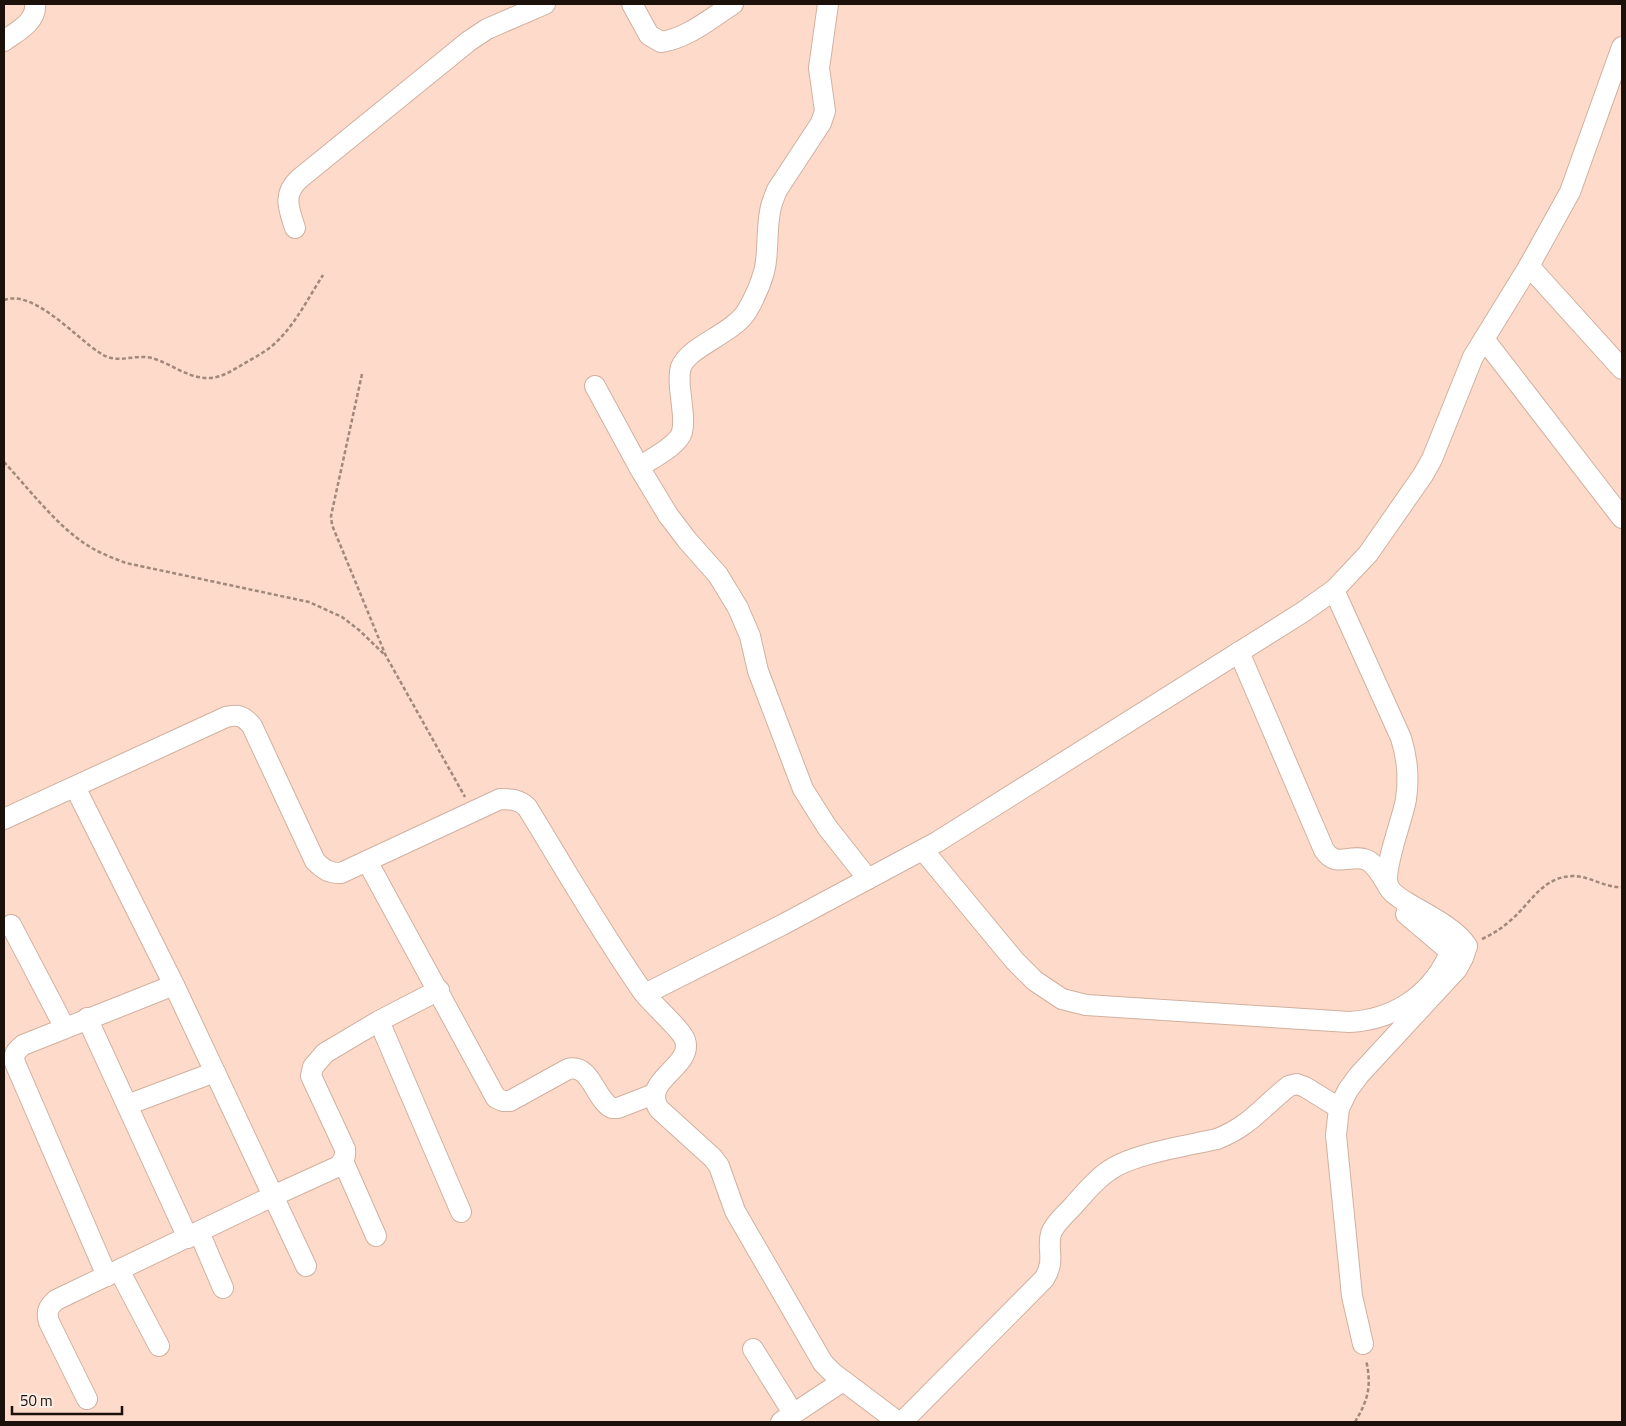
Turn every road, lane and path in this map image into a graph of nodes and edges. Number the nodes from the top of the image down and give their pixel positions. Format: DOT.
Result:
graph roads {
  1 [pos="35,4"];
  2 [pos="545,4"];
  3 [pos="632,4"];
  4 [pos="733,4"];
  5 [pos="828,4"];
  6 [pos="4,41"];
  7 [pos="1622,47"];
  8 [pos="1617,80"];
  9 [pos="295,228"];
  10 [pos="1529,266"];
  11 [pos="322,275"];
  12 [pos="4,300"];
  13 [pos="1484,339"];
  14 [pos="1622,368"];
  15 [pos="362,374"];
  16 [pos="594,386"];
  17 [pos="4,462"];
  18 [pos="639,467"];
  19 [pos="1622,518"];
  20 [pos="1334,590"];
  21 [pos="1239,652"];
  22 [pos="386,656"];
  23 [pos="75,787"];
  24 [pos="473,812"];
  25 [pos="4,820"];
  26 [pos="923,850"];
  27 [pos="367,861"];
  28 [pos="868,880"];
  29 [pos="1622,887"];
  30 [pos="1394,893"];
  31 [pos="11,925"];
  32 [pos="1467,946"];
  33 [pos="174,985"];
  34 [pos="439,990"];
  35 [pos="644,994"];
  36 [pos="87,1018"];
  37 [pos="379,1021"];
  38 [pos="65,1028"];
  39 [pos="10,1053"];
  40 [pos="214,1072"];
  41 [pos="654,1094"];
  42 [pos="127,1106"];
  43 [pos="1339,1108"];
  44 [pos="343,1161"];
  45 [pos="273,1196"];
  46 [pos="461,1212"];
  47 [pos="193,1235"];
  48 [pos="376,1236"];
  49 [pos="306,1266"];
  50 [pos="113,1273"];
  51 [pos="223,1288"];
  52 [pos="1363,1344"];
  53 [pos="158,1346"];
  54 [pos="754,1349"];
  55 [pos="843,1381"];
  56 [pos="87,1399"];
  57 [pos="787,1418"];
  58 [pos="898,1422"];
  59 [pos="902,1422"];
  60 [pos="1355,1422"];
  1 -- 6 [label="street"];
  2 -- 9 [label="street"];
  3 -- 4 [label="street"];
  5 -- 18 [label="street"];
  7 -- 8 [label="street"];
  8 -- 10 [label="street"];
  10 -- 13 [label="street"];
  10 -- 14 [label="street"];
  11 -- 12 [label="path"];
  13 -- 19 [label="street"];
  13 -- 20 [label="street"];
  15 -- 22 [label="path"];
  16 -- 18 [label="street"];
  17 -- 22 [label="path"];
  18 -- 28 [label="street"];
  20 -- 21 [label="street"];
  20 -- 30 [label="street"];
  21 -- 26 [label="street"];
  21 -- 30 [label="street"];
  22 -- 24 [label="path"];
  23 -- 25 [label="street"];
  23 -- 27 [label="street"];
  23 -- 33 [label="street"];
  24 -- 27 [label="street"];
  24 -- 35 [label="street"];
  26 -- 28 [label="street"];
  26 -- 30 [label="street"];
  27 -- 34 [label="street"];
  28 -- 35 [label="street"];
  29 -- 32 [label="path"];
  30 -- 32 [label="street"];
  31 -- 38 [label="street"];
  32 -- 43 [label="street"];
  33 -- 36 [label="street"];
  33 -- 40 [label="street"];
  34 -- 37 [label="street"];
  34 -- 41 [label="street"];
  35 -- 41 [label="street"];
  36 -- 38 [label="street"];
  36 -- 42 [label="street"];
  37 -- 44 [label="street"];
  37 -- 46 [label="street"];
  38 -- 39 [label="street"];
  39 -- 50 [label="street"];
  40 -- 42 [label="street"];
  40 -- 45 [label="street"];
  41 -- 55 [label="street"];
  42 -- 47 [label="street"];
  43 -- 52 [label="street"];
  43 -- 59 [label="street"];
  44 -- 45 [label="street"];
  44 -- 48 [label="street"];
  45 -- 47 [label="street"];
  45 -- 49 [label="street"];
  47 -- 50 [label="street"];
  47 -- 51 [label="street"];
  50 -- 53 [label="street"];
  50 -- 56 [label="street"];
  52 -- 60 [label="path"];
  54 -- 57 [label="street"];
  55 -- 57 [label="street"];
  55 -- 58 [label="street"];
}
